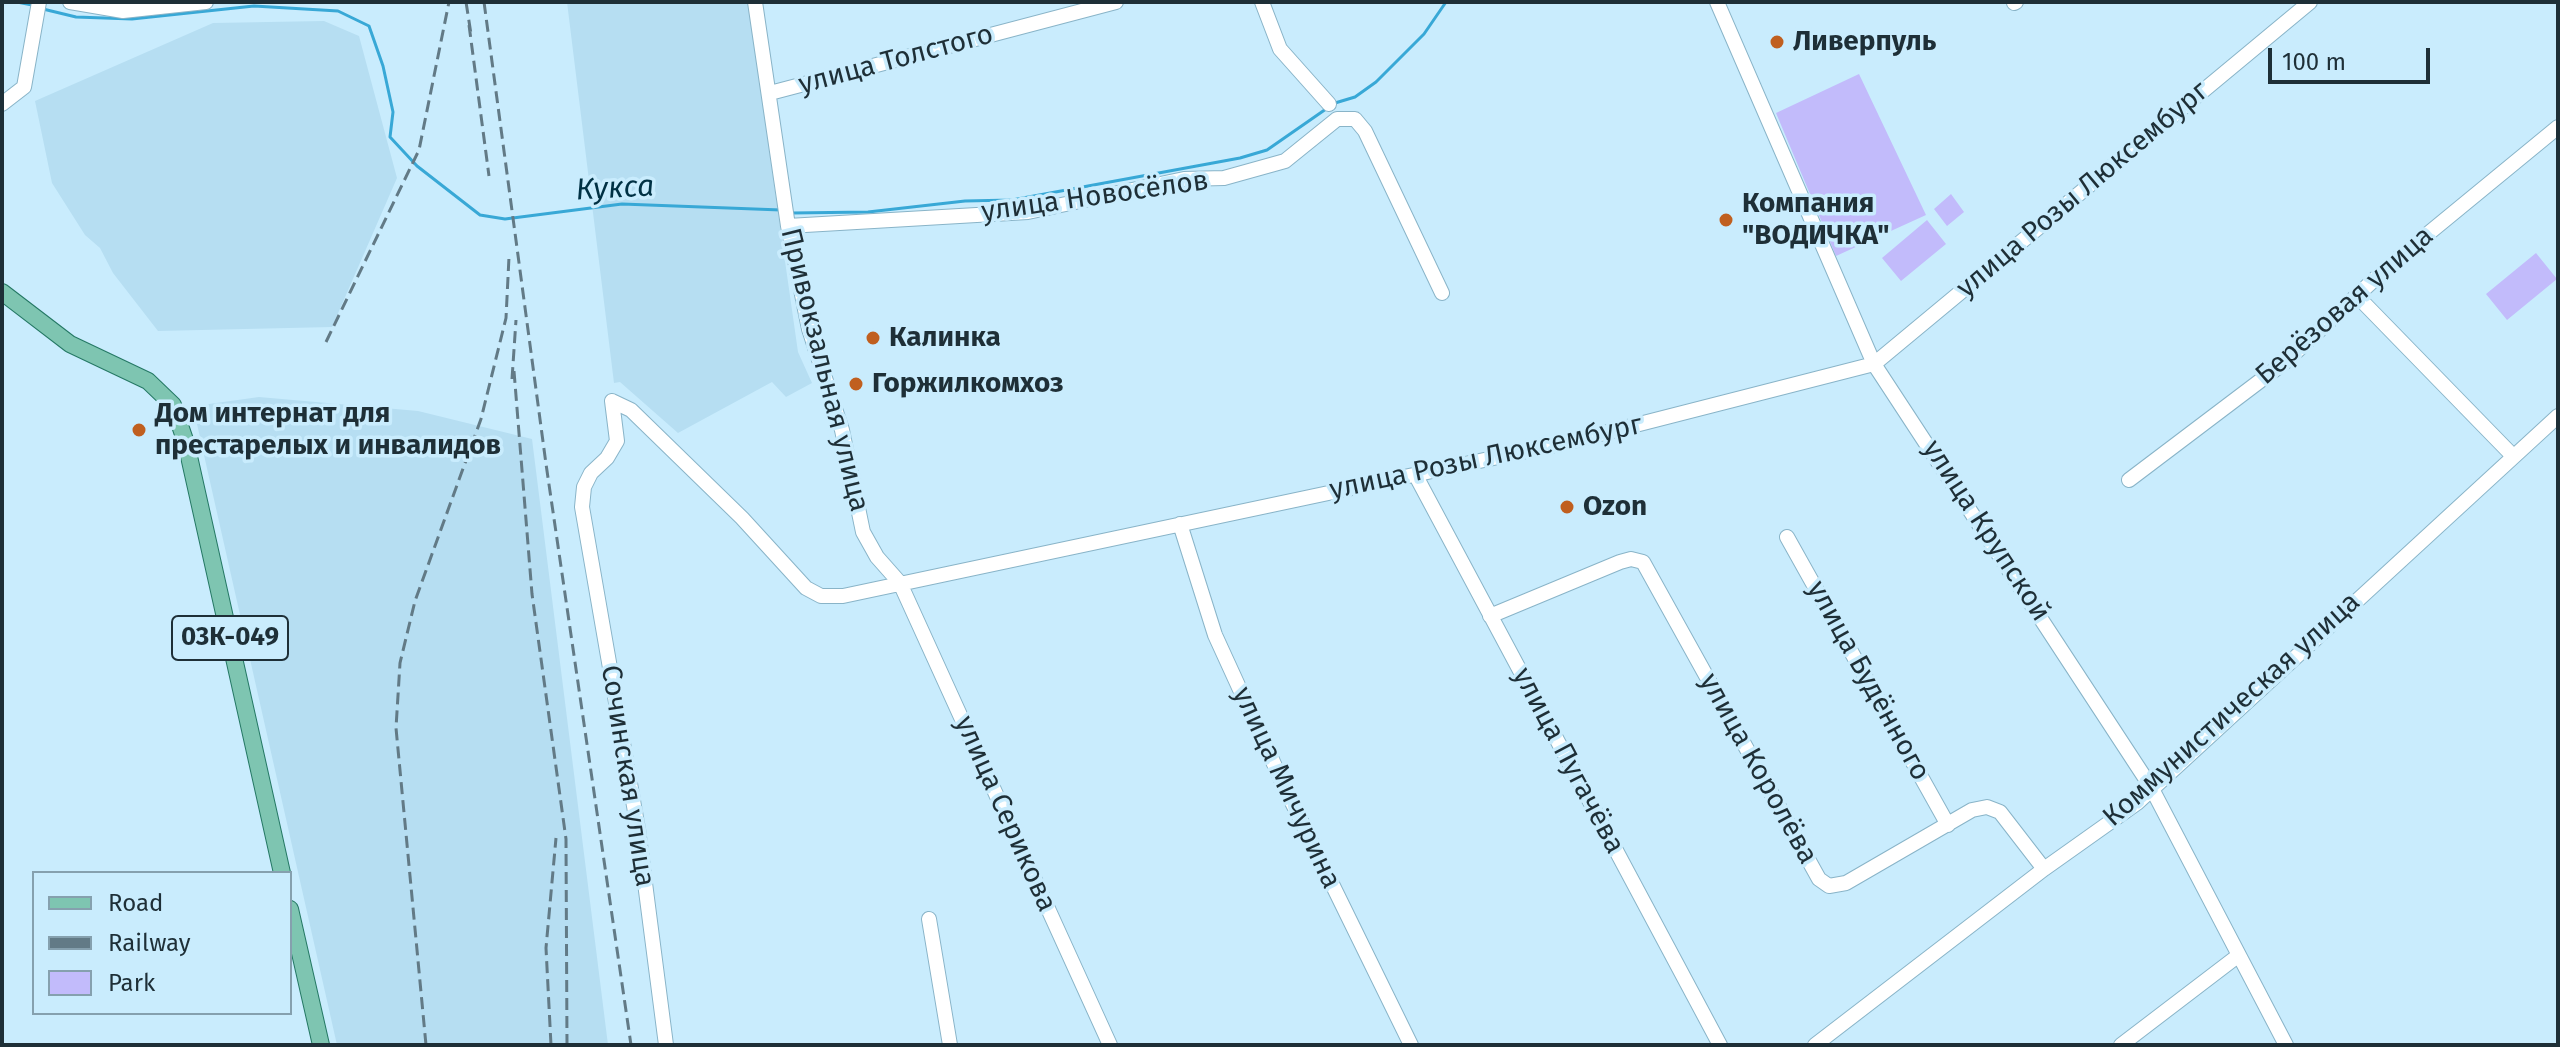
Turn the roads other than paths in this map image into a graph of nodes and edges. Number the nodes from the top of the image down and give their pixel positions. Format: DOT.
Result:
graph roads {
  1 [pos="70,2"];
  2 [pos="206,2"];
  3 [pos="755,2"];
  4 [pos="1116,2"];
  5 [pos="1262,2"];
  6 [pos="1717,2"];
  7 [pos="2310,2"];
  8 [pos="38,7"];
  9 [pos="770,93"];
  10 [pos="2,104"];
  11 [pos="1329,104"];
  12 [pos="2558,127"];
  13 [pos="787,217"];
  14 [pos="2,292"];
  15 [pos="1442,293"];
  16 [pos="2358,297"];
  17 [pos="1874,364"];
  18 [pos="2558,416"];
  19 [pos="2513,456"];
  20 [pos="1416,476"];
  21 [pos="2129,480"];
  22 [pos="582,507"];
  23 [pos="1180,524"];
  24 [pos="1787,537"];
  25 [pos="900,583"];
  26 [pos="1490,616"];
  27 [pos="2151,787"];
  28 [pos="1948,825"];
  29 [pos="2044,869"];
  30 [pos="282,871"];
  31 [pos="292,918"];
  32 [pos="929,919"];
  33 [pos="2239,955"];
  34 [pos="321,1045"];
  35 [pos="666,1045"];
  36 [pos="950,1045"];
  37 [pos="1110,1045"];
  38 [pos="1411,1045"];
  39 [pos="1720,1045"];
  40 [pos="1815,1045"];
  41 [pos="2121,1045"];
  42 [pos="2286,1045"];
  1 -- 2 [label="street"];
  3 -- 9 [label="street, Привокзальная улица"];
  4 -- 9 [label="street, улица Толстого"];
  5 -- 11 [label="street"];
  6 -- 17 [label="street, улица Крупской"];
  7 -- 17 [label="street, улица Розы Люксембург"];
  8 -- 10 [label="street"];
  9 -- 13 [label="street, Привокзальная улица"];
  12 -- 16 [label="street, Берёзовая улица"];
  13 -- 15 [label="street, улица Новосёлов"];
  13 -- 25 [label="street, Привокзальная улица"];
  14 -- 30 [label="main road, 03К-049"];
  16 -- 19 [label="street"];
  16 -- 21 [label="street, Берёзовая улица"];
  17 -- 20 [label="street, улица Розы Люксембург"];
  17 -- 27 [label="street, улица Крупской"];
  18 -- 19 [label="street, Коммунистическая улица"];
  19 -- 27 [label="street, Коммунистическая улица"];
  20 -- 23 [label="street, улица Розы Люксембург"];
  20 -- 26 [label="street, улица Пугачёва"];
  22 -- 25 [label="street, улица Розы Люксембург"];
  22 -- 35 [label="street, Сочинская улица"];
  23 -- 25 [label="street, улица Розы Люксембург"];
  23 -- 38 [label="street, улица Мичурина"];
  24 -- 28 [label="street, улица Будённого"];
  25 -- 37 [label="street, улица Серикова"];
  26 -- 28 [label="street, улица Королёва"];
  26 -- 39 [label="street, улица Пугачёва"];
  27 -- 29 [label="street, Коммунистическая улица"];
  27 -- 33 [label="street, улица Крупской"];
  28 -- 29 [label="street, улица Королёва"];
  29 -- 40 [label="street, Коммунистическая улица"];
  31 -- 34 [label="main road"];
  32 -- 36 [label="street"];
  33 -- 41 [label="street"];
  33 -- 42 [label="street, улица Крупской"];
}
